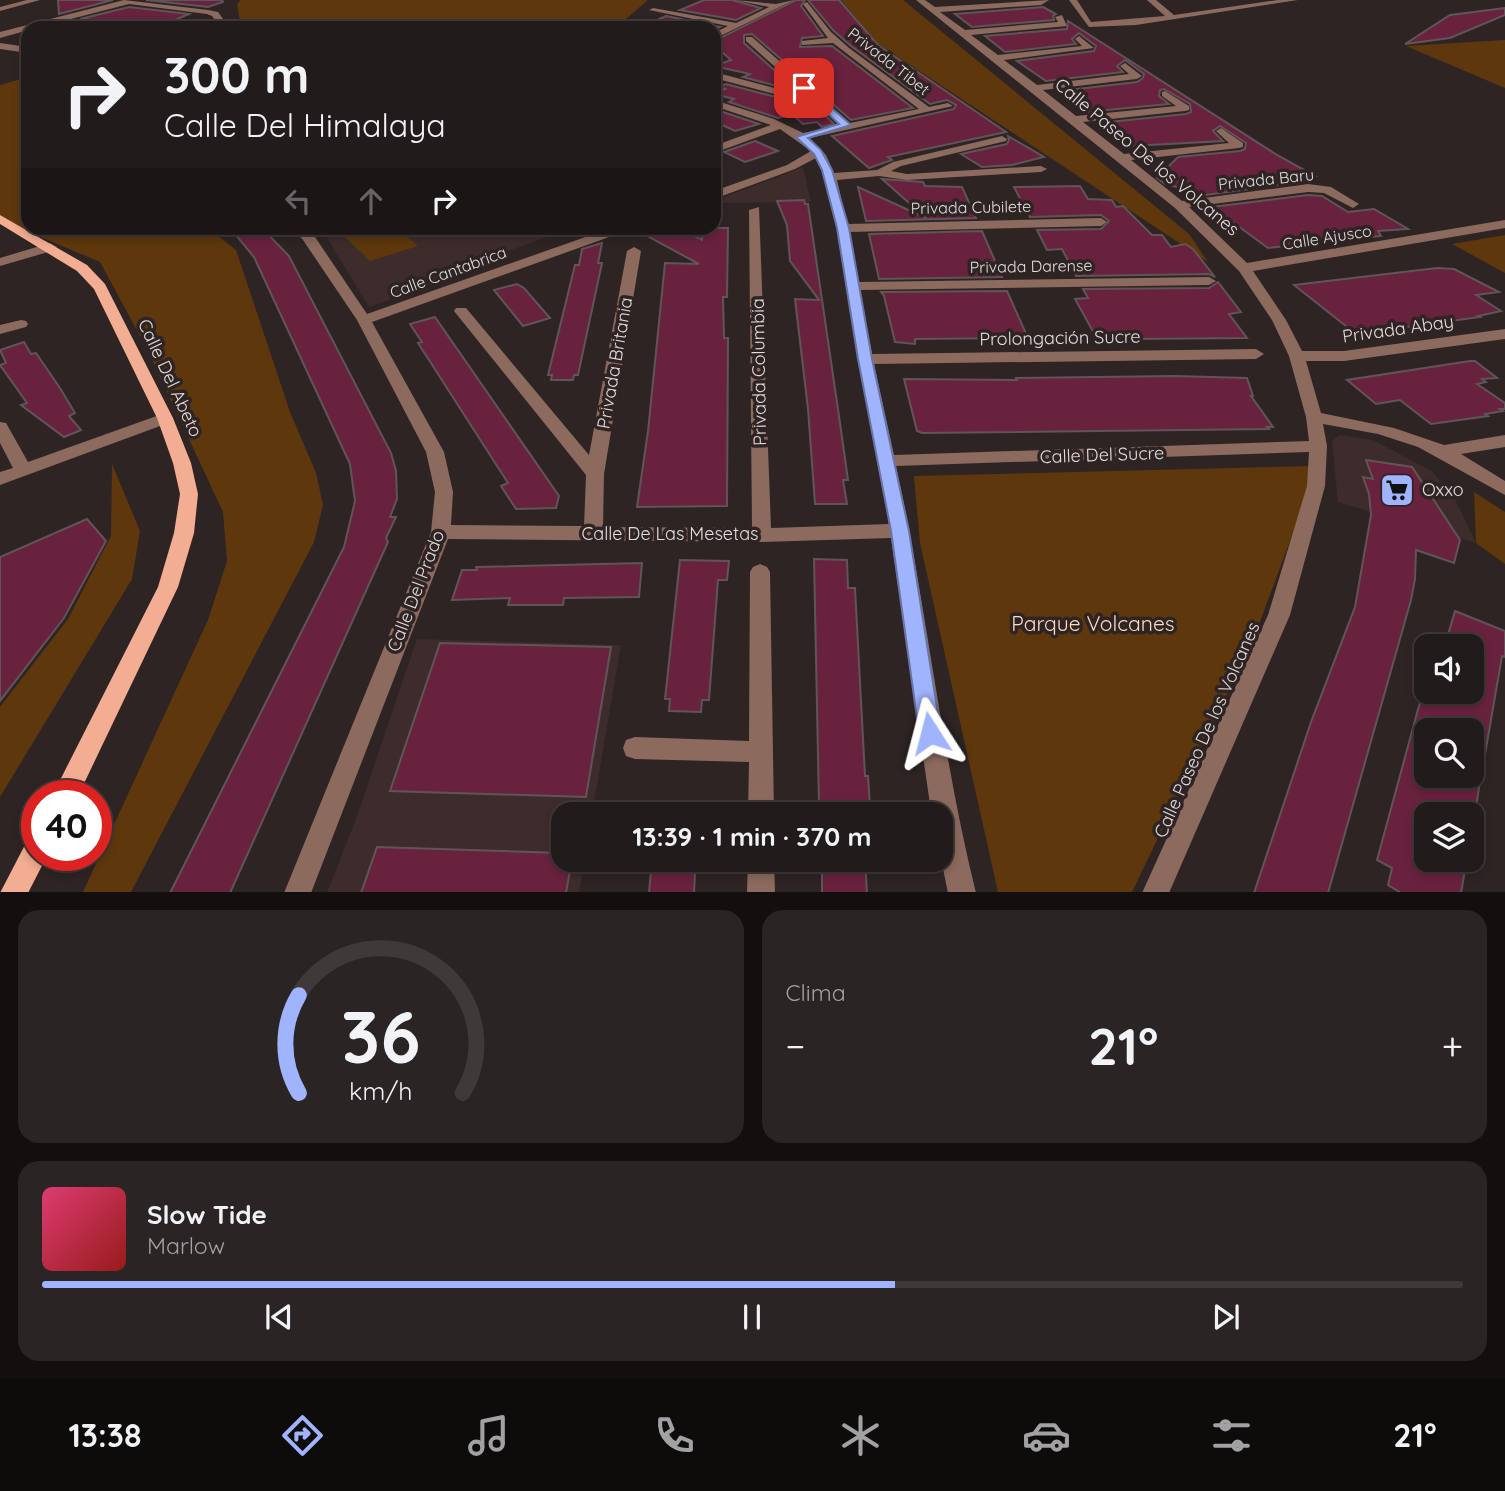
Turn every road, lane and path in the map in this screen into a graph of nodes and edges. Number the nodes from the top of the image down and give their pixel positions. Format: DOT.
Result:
graph roads {
  1 [pos="36,0"];
  2 [pos="739,0"];
  3 [pos="790,0"];
  4 [pos="1045,0"];
  5 [pos="1073,0"];
  6 [pos="1151,0"];
  7 [pos="1227,0"];
  8 [pos="1294,0"];
  9 [pos="130,1"];
  10 [pos="807,4"];
  11 [pos="926,5"];
  12 [pos="776,6"];
  13 [pos="1237,8"];
  14 [pos="0,9"];
  15 [pos="653,10"];
  16 [pos="1059,17"];
  17 [pos="1171,17"];
  18 [pos="56,20"];
  19 [pos="52,21"];
  20 [pos="63,21"];
  21 [pos="220,21"];
  22 [pos="709,21"];
  23 [pos="721,23"];
  24 [pos="735,26"];
  25 [pos="21,29"];
  26 [pos="721,33"];
  27 [pos="961,33"];
  28 [pos="0,35"];
  29 [pos="749,39"];
  30 [pos="835,40"];
  31 [pos="1080,40"];
  32 [pos="805,43"];
  33 [pos="0,46"];
  34 [pos="21,49"];
  35 [pos="995,58"];
  36 [pos="1125,66"];
  37 [pos="721,77"];
  38 [pos="1035,88"];
  39 [pos="1165,94"];
  40 [pos="822,104"];
  41 [pos="721,106"];
  42 [pos="948,106"];
  43 [pos="926,110"];
  44 [pos="1072,120"];
  45 [pos="846,125"];
  46 [pos="778,126"];
  47 [pos="1221,131"];
  48 [pos="801,137"];
  49 [pos="1002,139"];
  50 [pos="721,147"];
  51 [pos="818,152"];
  52 [pos="1121,158"];
  53 [pos="1041,169"];
  54 [pos="879,173"];
  55 [pos="830,177"];
  56 [pos="721,192"];
  57 [pos="1353,204"];
  58 [pos="1179,205"];
  59 [pos="755,210"];
  60 [pos="0,219"];
  61 [pos="1101,222"];
  62 [pos="1505,224"];
  63 [pos="843,228"];
  64 [pos="21,231"];
  65 [pos="29,235"];
  66 [pos="306,235"];
  67 [pos="602,235"];
  68 [pos="50,247"];
  69 [pos="634,251"];
  70 [pos="0,262"];
  71 [pos="1244,268"];
  72 [pos="1209,281"];
  73 [pos="853,286"];
  74 [pos="461,311"];
  75 [pos="364,320"];
  76 [pos="20,324"];
  77 [pos="0,330"];
  78 [pos="1505,334"];
  79 [pos="1256,354"];
  80 [pos="1297,356"];
  81 [pos="865,359"];
  82 [pos="1314,417"];
  83 [pos="165,418"];
  84 [pos="0,427"];
  85 [pos="1505,442"];
  86 [pos="1318,446"];
  87 [pos="1442,451"];
  88 [pos="886,461"];
  89 [pos="23,470"];
  90 [pos="595,474"];
  91 [pos="0,479"];
  92 [pos="1505,489"];
  93 [pos="900,531"];
  94 [pos="441,532"];
  95 [pos="593,534"];
  96 [pos="762,534"];
  97 [pos="761,572"];
  98 [pos="635,748"];
  99 [pos="761,752"];
  100 [pos="73,780"];
  101 [pos="761,802"];
  102 [pos="24,871"];
  103 [pos="761,872"];
  104 [pos="13,892"];
  105 [pos="297,892"];
  106 [pos="761,892"];
  107 [pos="962,892"];
  108 [pos="1155,892"];
  1 -- 14 [label="street"];
  2 -- 12 [label="street"];
  3 -- 12 [label="street"];
  4 -- 11 [label="street"];
  5 -- 17 [label="street"];
  6 -- 17 [label="street"];
  7 -- 13 [label="street"];
  8 -- 13 [label="street"];
  9 -- 18 [label="street"];
  9 -- 21 [label="street"];
  10 -- 30 [label="street, Privada Tibet"];
  11 -- 27 [label="street, Calle Paseo De los Volcanes"];
  12 -- 24 [label="street"];
  13 -- 17 [label="street"];
  15 -- 22 [label="street"];
  16 -- 27 [label="street"];
  18 -- 19 [label="street"];
  18 -- 20 [label="street"];
  23 -- 24 [label="street"];
  24 -- 26 [label="street"];
  25 -- 28 [label="street"];
  27 -- 35 [label="street, Calle Paseo De los Volcanes"];
  29 -- 40 [label="street"];
  30 -- 32 [label="street"];
  30 -- 43 [label="street, Privada Tibet"];
  31 -- 35 [label="street"];
  33 -- 34 [label="street"];
  35 -- 38 [label="street, Calle Paseo De los Volcanes"];
  36 -- 38 [label="street"];
  37 -- 40 [label="street"];
  38 -- 44 [label="street, Calle Paseo De los Volcanes"];
  39 -- 44 [label="street"];
  40 -- 45 [label="street"];
  41 -- 46 [label="street"];
  42 -- 43 [label="street"];
  43 -- 45 [label="street"];
  44 -- 52 [label="street, Calle Paseo De los Volcanes"];
  45 -- 48 [label="street"];
  46 -- 48 [label="street"];
  46 -- 50 [label="street"];
  47 -- 52 [label="street"];
  48 -- 51 [label="street"];
  49 -- 54 [label="street"];
  51 -- 55 [label="street"];
  51 -- 56 [label="street"];
  52 -- 58 [label="street, Calle Paseo De los Volcanes"];
  53 -- 54 [label="street"];
  54 -- 55 [label="street"];
  55 -- 63 [label="street"];
  57 -- 58 [label="street, Privada Baru"];
  58 -- 71 [label="street, Calle Paseo De los Volcanes"];
  59 -- 96 [label="street, Privada Columbia"];
  60 -- 64 [label="main road, Calle Del Abeto"];
  61 -- 63 [label="street, Privada Cubilete"];
  62 -- 71 [label="street, Calle Ajusco"];
  63 -- 73 [label="street"];
  65 -- 68 [label="main road, Calle Del Abeto"];
  66 -- 75 [label="street, Calle Del Prado"];
  67 -- 75 [label="street, Calle Cantabrica"];
  68 -- 70 [label="street"];
  68 -- 83 [label="main road, Calle Del Abeto"];
  69 -- 90 [label="street, Privada Britania"];
  71 -- 80 [label="street, Calle Paseo De los Volcanes"];
  72 -- 73 [label="street, Privada Darense"];
  73 -- 81 [label="street"];
  74 -- 90 [label="street"];
  75 -- 94 [label="street, Calle Del Prado"];
  76 -- 77 [label="street"];
  78 -- 80 [label="street, Privada Abay"];
  79 -- 81 [label="street, Prolongación Sucre"];
  80 -- 82 [label="street, Calle Paseo De los Volcanes"];
  81 -- 88 [label="street"];
  82 -- 86 [label="street, Calle Paseo De los Volcanes"];
  82 -- 87 [label="street"];
  83 -- 89 [label="street"];
  83 -- 100 [label="main road, Calle Del Abeto"];
  84 -- 89 [label="street"];
  85 -- 87 [label="street"];
  86 -- 88 [label="street, Calle Del Sucre"];
  86 -- 108 [label="street, Calle Paseo De los Volcanes"];
  87 -- 92 [label="street"];
  88 -- 93 [label="street"];
  89 -- 91 [label="street"];
  90 -- 95 [label="street, Privada Britania"];
  93 -- 96 [label="street, Calle De Las Mesetas"];
  93 -- 107 [label="street"];
  94 -- 95 [label="street, Calle De Las Mesetas"];
  94 -- 105 [label="street, Calle Del Prado"];
  95 -- 96 [label="street, Calle De Las Mesetas"];
  97 -- 99 [label="street"];
  98 -- 99 [label="street"];
  99 -- 101 [label="street"];
  102 -- 104 [label="main road"];
  103 -- 106 [label="street"];
}
